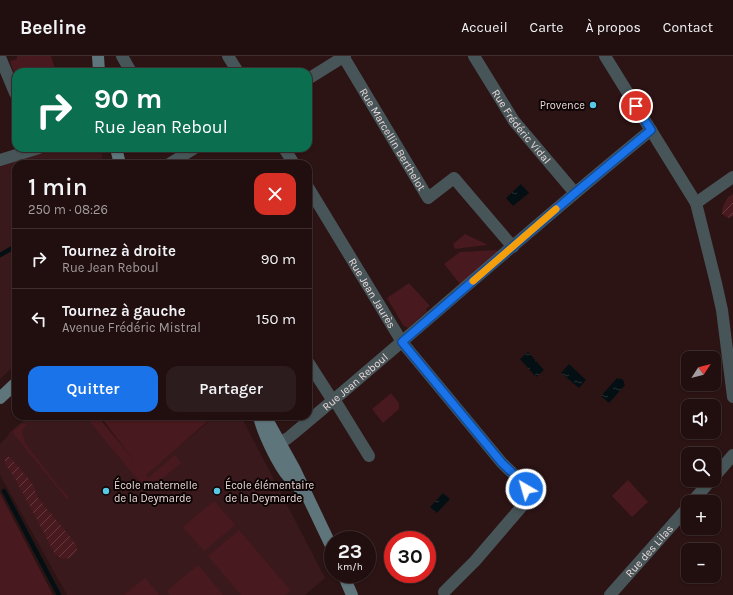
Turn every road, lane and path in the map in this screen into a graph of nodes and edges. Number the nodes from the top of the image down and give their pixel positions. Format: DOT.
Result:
graph roads {
  1 [pos="98,56"];
  2 [pos="122,56"];
  3 [pos="228,56"];
  4 [pos="344,56"];
  5 [pos="474,56"];
  6 [pos="605,56"];
  7 [pos="0,57"];
  8 [pos="99,68"];
  9 [pos="130,68"];
  10 [pos="236,68"];
  11 [pos="312,76"];
  12 [pos="12,86"];
  13 [pos="651,130"];
  14 [pos="26,152"];
  15 [pos="0,160"];
  16 [pos="733,177"];
  17 [pos="575,193"];
  18 [pos="312,194"];
  19 [pos="696,203"];
  20 [pos="513,247"];
  21 [pos="402,342"];
  22 [pos="312,368"];
  23 [pos="12,387"];
  24 [pos="733,397"];
  25 [pos="0,398"];
  26 [pos="333,401"];
  27 [pos="312,418"];
  28 [pos="262,420"];
  29 [pos="263,420"];
  30 [pos="309,420"];
  31 [pos="281,443"];
  32 [pos="368,456"];
  33 [pos="731,462"];
  34 [pos="721,471"];
  35 [pos="706,487"];
  36 [pos="698,495"];
  37 [pos="306,496"];
  38 [pos="681,514"];
  39 [pos="324,532"];
  40 [pos="347,583"];
  41 [pos="444,592"];
  42 [pos="352,595"];
  43 [pos="610,595"];
  1 -- 8 [label="street"];
  2 -- 9 [label="street"];
  3 -- 10 [label="street"];
  4 -- 11 [label="street"];
  4 -- 20 [label="street, Rue Marcellin Berthelot"];
  5 -- 17 [label="street, Rue Frédéric Vidal"];
  6 -- 13 [label="street"];
  7 -- 12 [label="street"];
  13 -- 17 [label="street, Rue Jean Reboul"];
  13 -- 19 [label="street"];
  14 -- 15 [label="street"];
  16 -- 19 [label="street"];
  17 -- 20 [label="street, Rue Jean Reboul"];
  18 -- 21 [label="street, Rue Jean Jaurès"];
  19 -- 24 [label="street"];
  20 -- 21 [label="street, Rue Jean Reboul"];
  21 -- 26 [label="street, Rue Jean Reboul"];
  21 -- 41 [label="street, Rue Jean Jaurès"];
  22 -- 26 [label="street"];
  23 -- 25 [label="street"];
  26 -- 27 [label="street, Rue Jean Reboul"];
  26 -- 32 [label="street"];
  28 -- 37 [label="street"];
  29 -- 31 [label="street"];
  30 -- 31 [label="street, Rue Jean Reboul"];
  31 -- 37 [label="street"];
  33 -- 34 [label="street"];
  35 -- 36 [label="street"];
  37 -- 39 [label="street"];
  38 -- 43 [label="street, Rue des Lilas"];
  40 -- 42 [label="street"];
}
